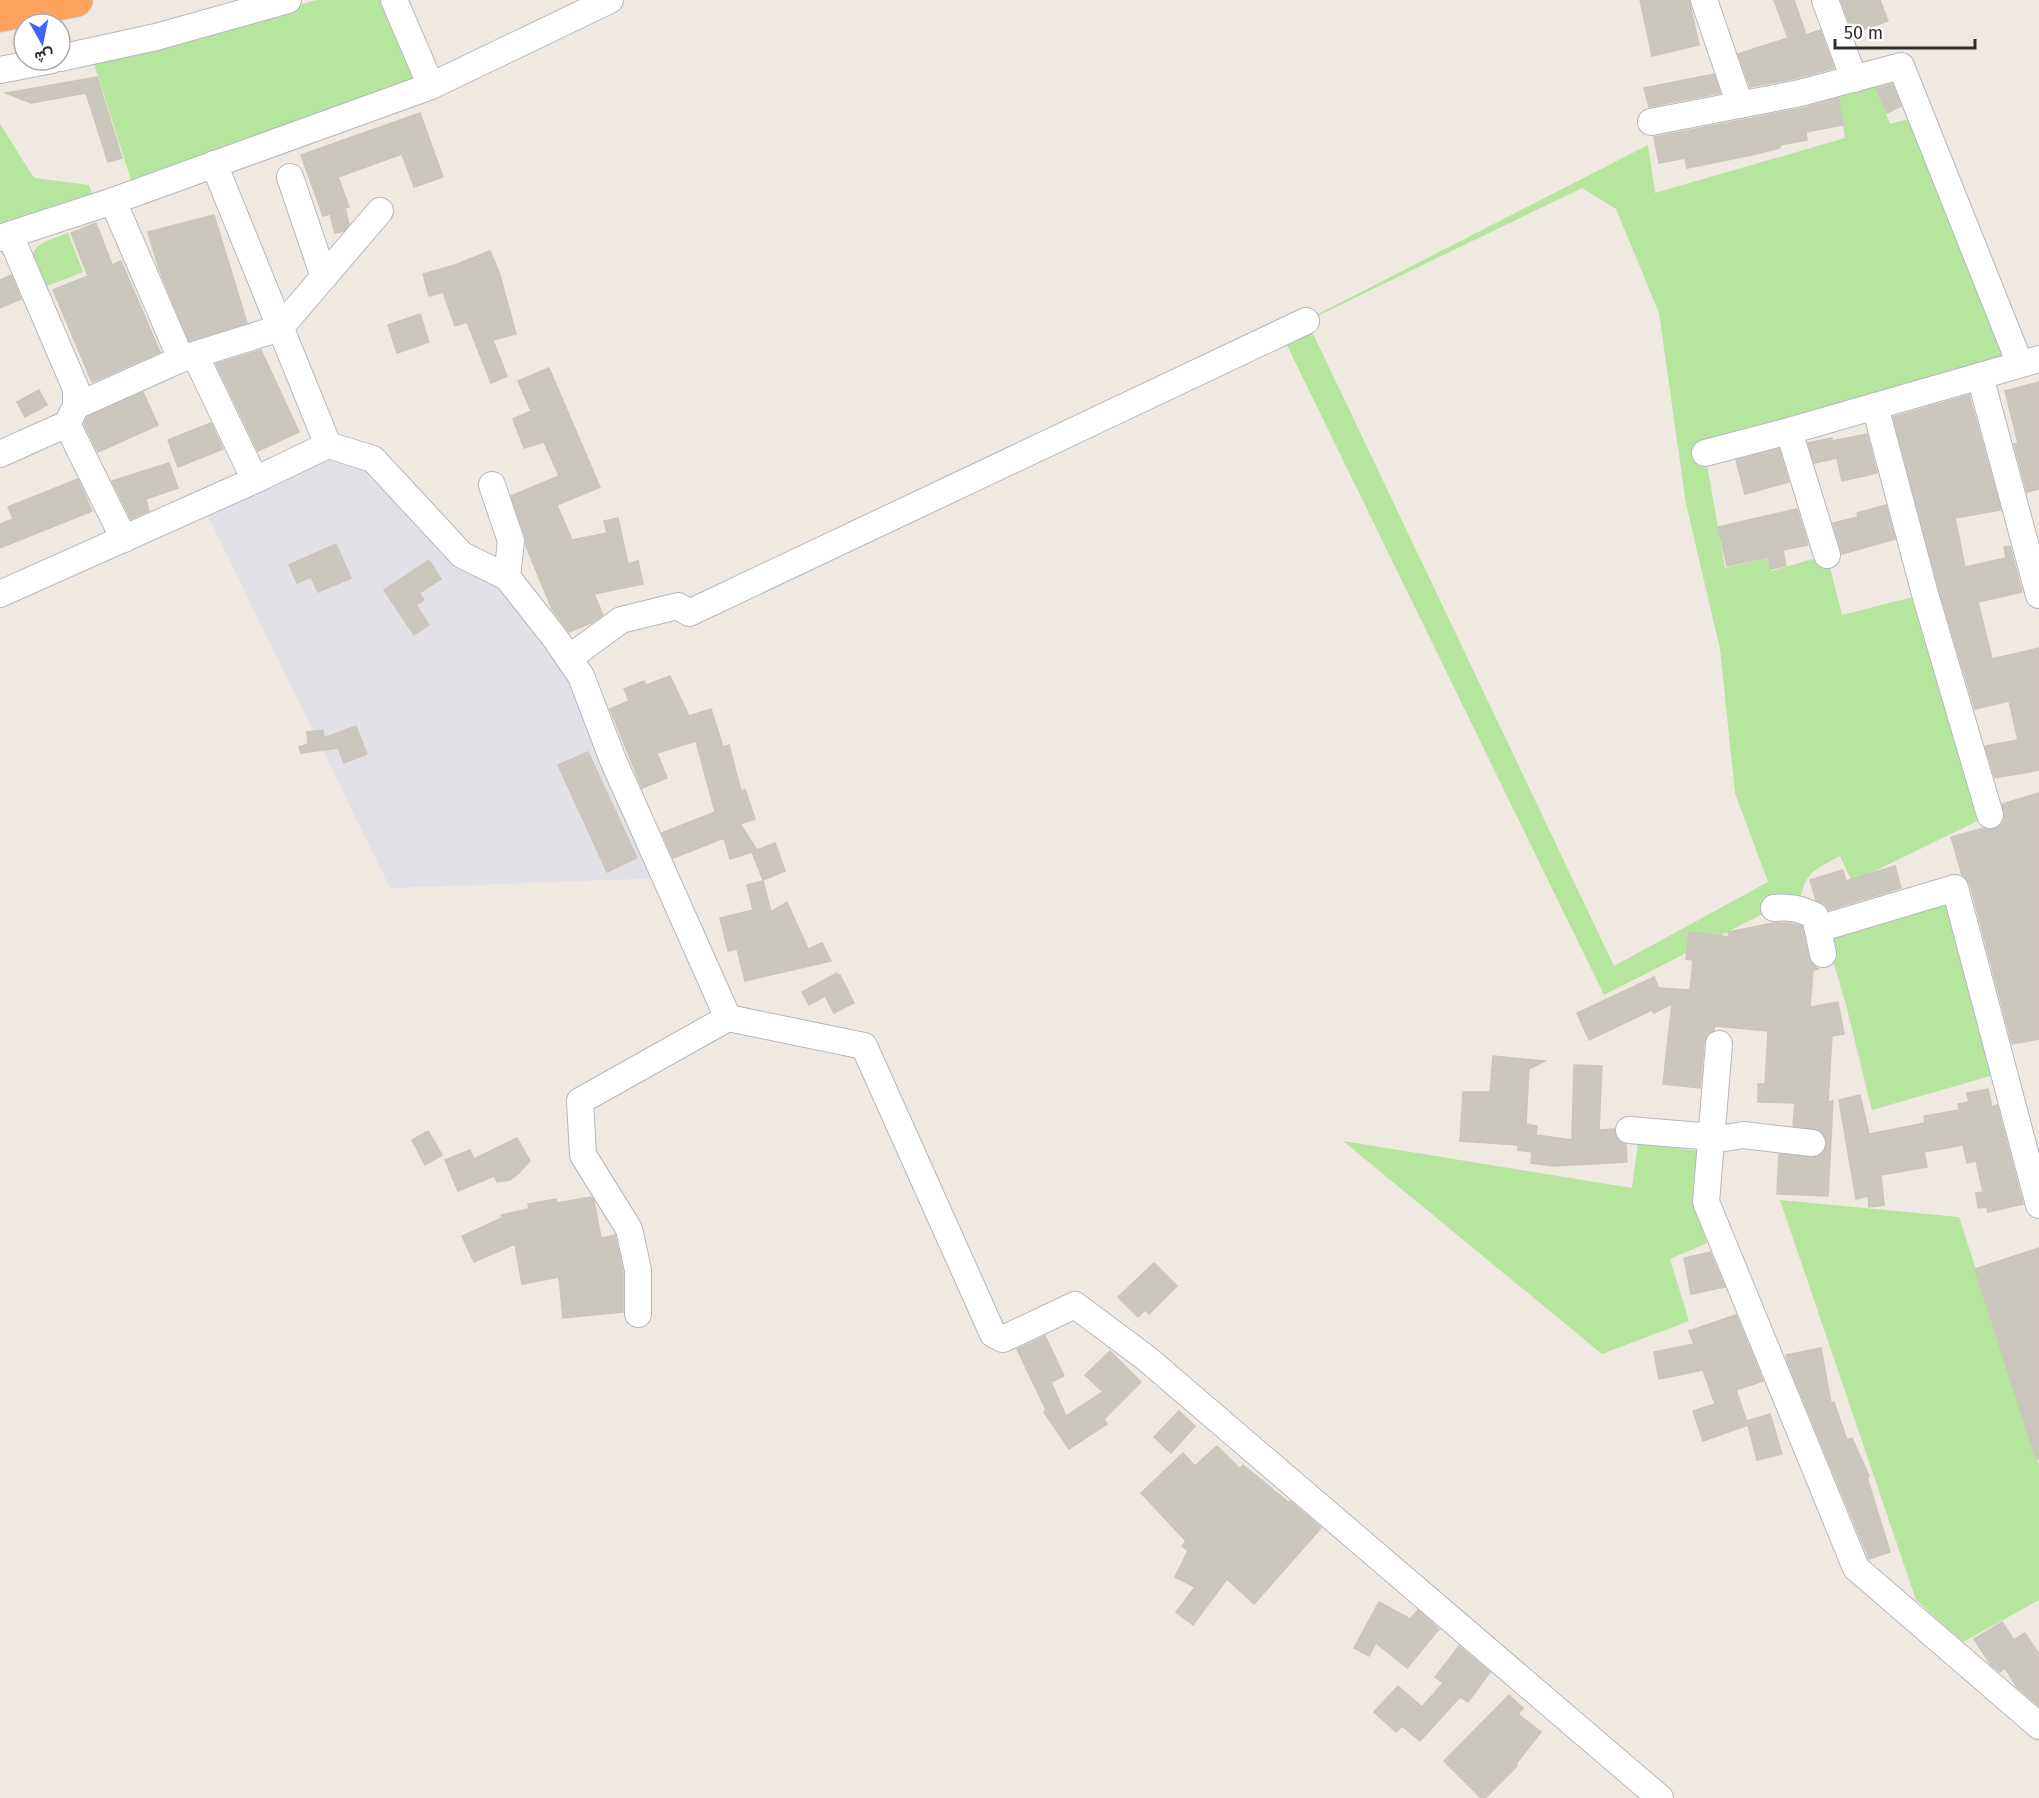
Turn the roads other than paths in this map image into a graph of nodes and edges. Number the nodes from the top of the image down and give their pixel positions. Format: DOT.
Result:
graph roads {
  1 [pos="76,0"];
  2 [pos="288,0"];
  3 [pos="394,0"];
  4 [pos="610,0"];
  5 [pos="1704,0"];
  6 [pos="1825,0"];
  7 [pos="0,15"];
  8 [pos="72,56"];
  9 [pos="1854,79"];
  10 [pos="431,86"];
  11 [pos="1740,105"];
  12 [pos="1651,122"];
  13 [pos="214,164"];
  14 [pos="290,177"];
  15 [pos="113,201"];
  16 [pos="380,211"];
  17 [pos="5,237"];
  18 [pos="324,276"];
  19 [pos="1306,321"];
  20 [pos="280,328"];
  21 [pos="188,357"];
  22 [pos="2030,361"];
  23 [pos="1980,376"];
  24 [pos="1875,406"];
  25 [pos="72,415"];
  26 [pos="1789,431"];
  27 [pos="328,445"];
  28 [pos="1705,453"];
  29 [pos="0,454"];
  30 [pos="255,480"];
  31 [pos="492,485"];
  32 [pos="124,539"];
  33 [pos="1827,555"];
  34 [pos="507,577"];
  35 [pos="0,594"];
  36 [pos="2039,595"];
  37 [pos="569,658"];
  38 [pos="1990,815"];
  39 [pos="1774,908"];
  40 [pos="1818,929"];
  41 [pos="1823,954"];
  42 [pos="728,1018"];
  43 [pos="1719,1044"];
  44 [pos="1629,1130"];
  45 [pos="1711,1136"];
  46 [pos="1812,1143"];
  47 [pos="2039,1205"];
  48 [pos="638,1314"];
  49 [pos="2039,1726"];
  50 [pos="1660,1798"];
  1 -- 7 [label="highway"];
  2 -- 8 [label="street"];
  3 -- 10 [label="street"];
  4 -- 10 [label="street"];
  5 -- 11 [label="street"];
  6 -- 9 [label="street"];
  9 -- 11 [label="street"];
  9 -- 22 [label="street"];
  10 -- 13 [label="street"];
  11 -- 12 [label="street"];
  13 -- 15 [label="street"];
  13 -- 20 [label="street"];
  14 -- 18 [label="street"];
  15 -- 17 [label="street"];
  15 -- 21 [label="street"];
  16 -- 18 [label="street"];
  17 -- 25 [label="street"];
  18 -- 20 [label="street"];
  19 -- 37 [label="street"];
  20 -- 21 [label="street"];
  20 -- 27 [label="street"];
  21 -- 25 [label="street"];
  21 -- 30 [label="street"];
  22 -- 23 [label="street"];
  23 -- 24 [label="street"];
  23 -- 36 [label="street"];
  24 -- 26 [label="street"];
  24 -- 38 [label="street"];
  25 -- 29 [label="street"];
  25 -- 32 [label="street"];
  26 -- 28 [label="street"];
  26 -- 33 [label="street"];
  27 -- 30 [label="street"];
  27 -- 34 [label="street"];
  30 -- 32 [label="street"];
  31 -- 34 [label="street"];
  32 -- 35 [label="street"];
  34 -- 37 [label="street"];
  37 -- 42 [label="street"];
  39 -- 40 [label="street"];
  40 -- 41 [label="street"];
  40 -- 47 [label="street"];
  42 -- 48 [label="street"];
  42 -- 50 [label="street"];
  43 -- 45 [label="street"];
  44 -- 45 [label="street"];
  45 -- 46 [label="street"];
  45 -- 49 [label="street"];
}
